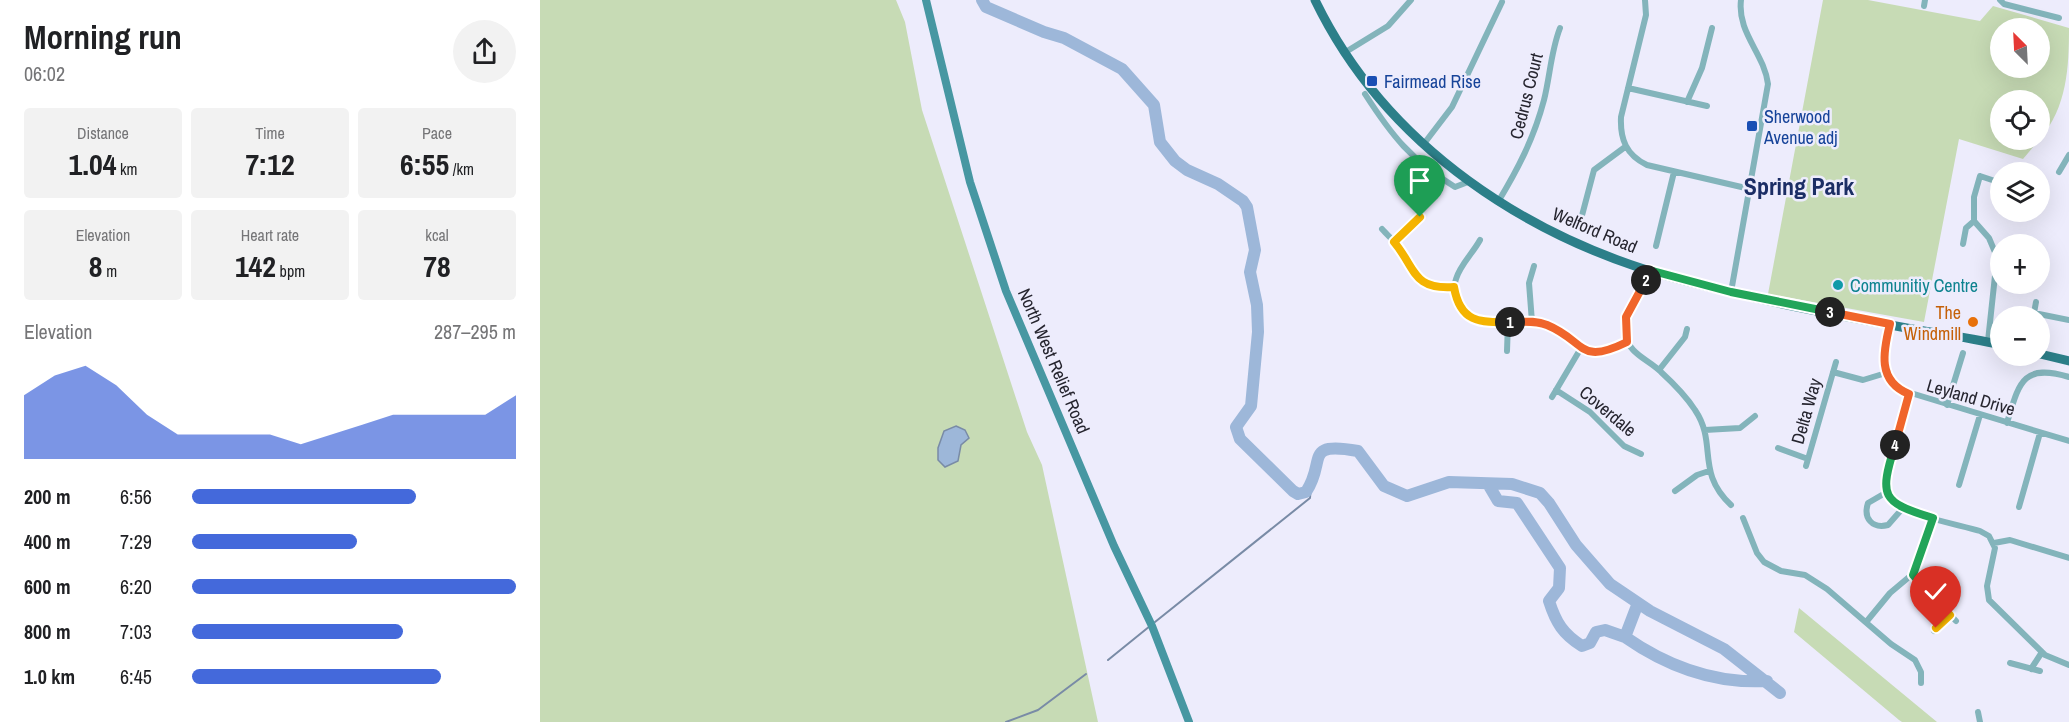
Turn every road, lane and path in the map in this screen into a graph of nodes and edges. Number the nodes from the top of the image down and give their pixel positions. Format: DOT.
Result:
graph roads {
  1 [pos="926,0"];
  2 [pos="1315,0"];
  3 [pos="1411,0"];
  4 [pos="1646,0"];
  5 [pos="1741,0"];
  6 [pos="2000,0"];
  7 [pos="1502,2"];
  8 [pos="2059,18"];
  9 [pos="1560,28"];
  10 [pos="1712,28"];
  11 [pos="1344,53"];
  12 [pos="1628,88"];
  13 [pos="1365,94"];
  14 [pos="1687,102"];
  15 [pos="1707,106"];
  16 [pos="1400,123"];
  17 [pos="1391,133"];
  18 [pos="1423,145"];
  19 [pos="1625,147"];
  20 [pos="2069,155"];
  21 [pos="1674,172"];
  22 [pos="2059,172"];
  23 [pos="1990,179"];
  24 [pos="1468,182"];
  25 [pos="1750,189"];
  26 [pos="1498,202"];
  27 [pos="1418,208"];
  28 [pos="1974,221"];
  29 [pos="1580,223"];
  30 [pos="1382,229"];
  31 [pos="1480,240"];
  32 [pos="1394,242"];
  33 [pos="1963,244"];
  34 [pos="1656,246"];
  35 [pos="1534,266"];
  36 [pos="1649,270"];
  37 [pos="1454,287"];
  38 [pos="1731,292"];
  39 [pos="2036,302"];
  40 [pos="2069,320"];
  41 [pos="1508,322"];
  42 [pos="1532,322"];
  43 [pos="1890,324"];
  44 [pos="1688,329"];
  45 [pos="1988,341"];
  46 [pos="1627,342"];
  47 [pos="1581,348"];
  48 [pos="1507,351"];
  49 [pos="1963,353"];
  50 [pos="2050,356"];
  51 [pos="2069,361"];
  52 [pos="1836,362"];
  53 [pos="1659,370"];
  54 [pos="1833,372"];
  55 [pos="1886,373"];
  56 [pos="2069,377"];
  57 [pos="1556,390"];
  58 [pos="1909,394"];
  59 [pos="1552,397"];
  60 [pos="1947,405"];
  61 [pos="1980,415"];
  62 [pos="1755,416"];
  63 [pos="2007,423"];
  64 [pos="1705,430"];
  65 [pos="2040,433"];
  66 [pos="2069,441"];
  67 [pos="1778,448"];
  68 [pos="1641,454"];
  69 [pos="1709,471"];
  70 [pos="1959,485"];
  71 [pos="1674,491"];
  72 [pos="1887,492"];
  73 [pos="1731,505"];
  74 [pos="2019,507"];
  75 [pos="1902,509"];
  76 [pos="1743,518"];
  77 [pos="1933,518"];
  78 [pos="1994,543"];
  79 [pos="2069,558"];
  80 [pos="1913,575"];
  81 [pos="1950,615"];
  82 [pos="1867,621"];
  83 [pos="1956,621"];
  84 [pos="1934,631"];
  85 [pos="2042,652"];
  86 [pos="2010,663"];
  87 [pos="2069,665"];
  88 [pos="2031,669"];
  89 [pos="2040,671"];
  90 [pos="1922,683"];
  91 [pos="1978,712"];
  92 [pos="1190,722"];
  93 [pos="1980,722"];
  94 [pos="1988,722"];
  1 -- 92 [label="street, North West Relief Road"];
  2 -- 11 [label="main road, Welford Road"];
  3 -- 11 [label="street"];
  4 -- 12 [label="street"];
  5 -- 25 [label="street"];
  6 -- 8 [label="street"];
  7 -- 18 [label="street"];
  9 -- 26 [label="street, Cedrus Court"];
  10 -- 14 [label="street"];
  11 -- 16 [label="main road, Welford Road"];
  12 -- 14 [label="street"];
  12 -- 19 [label="street"];
  13 -- 17 [label="street, Welford Road"];
  14 -- 15 [label="street"];
  16 -- 17 [label="street"];
  16 -- 18 [label="main road, Welford Road"];
  17 -- 24 [label="street, Welford Road"];
  18 -- 24 [label="main road, Welford Road"];
  19 -- 21 [label="street"];
  19 -- 29 [label="street"];
  20 -- 22 [label="street"];
  21 -- 25 [label="street"];
  21 -- 34 [label="street"];
  23 -- 28 [label="street"];
  24 -- 26 [label="main road, Welford Road"];
  25 -- 38 [label="street"];
  26 -- 36 [label="main road, Welford Road"];
  27 -- 32 [label="street"];
  28 -- 33 [label="street"];
  28 -- 45 [label="street"];
  30 -- 32 [label="street"];
  31 -- 37 [label="street"];
  32 -- 37 [label="street"];
  35 -- 42 [label="street"];
  36 -- 38 [label="main road, Welford Road"];
  36 -- 46 [label="street"];
  37 -- 41 [label="street"];
  38 -- 43 [label="main road, Welford Road"];
  39 -- 40 [label="street"];
  41 -- 42 [label="street"];
  41 -- 48 [label="street"];
  42 -- 47 [label="street"];
  43 -- 45 [label="main road, Welford Road"];
  43 -- 55 [label="street"];
  44 -- 53 [label="street"];
  46 -- 47 [label="street"];
  46 -- 53 [label="street"];
  47 -- 57 [label="street, Coverdale"];
  49 -- 60 [label="street"];
  50 -- 51 [label="main road"];
  52 -- 54 [label="street, Delta Way"];
  53 -- 64 [label="street"];
  54 -- 55 [label="street, Delta Way"];
  54 -- 67 [label="street, Delta Way"];
  55 -- 58 [label="street, Leyland Drive"];
  56 -- 63 [label="street"];
  57 -- 59 [label="street, Coverdale"];
  57 -- 68 [label="street, Coverdale"];
  58 -- 60 [label="street, Leyland Drive"];
  58 -- 72 [label="street"];
  60 -- 61 [label="street, Leyland Drive"];
  61 -- 63 [label="street, Leyland Drive"];
  61 -- 70 [label="street"];
  62 -- 64 [label="street"];
  63 -- 65 [label="street, Leyland Drive"];
  64 -- 69 [label="street"];
  65 -- 66 [label="street, Leyland Drive"];
  65 -- 74 [label="street"];
  69 -- 71 [label="street"];
  69 -- 73 [label="street"];
  72 -- 75 [label="street"];
  72 -- 75 [label="street"];
  75 -- 77 [label="street"];
  76 -- 82 [label="street"];
  77 -- 78 [label="street"];
  77 -- 80 [label="street"];
  78 -- 79 [label="street"];
  78 -- 85 [label="street"];
  80 -- 81 [label="street"];
  80 -- 82 [label="street"];
  81 -- 83 [label="street"];
  81 -- 84 [label="street"];
  82 -- 90 [label="street"];
  85 -- 87 [label="street"];
  85 -- 88 [label="street"];
  86 -- 88 [label="street"];
  88 -- 89 [label="street"];
  91 -- 93 [label="street"];
  93 -- 94 [label="street"];
}
